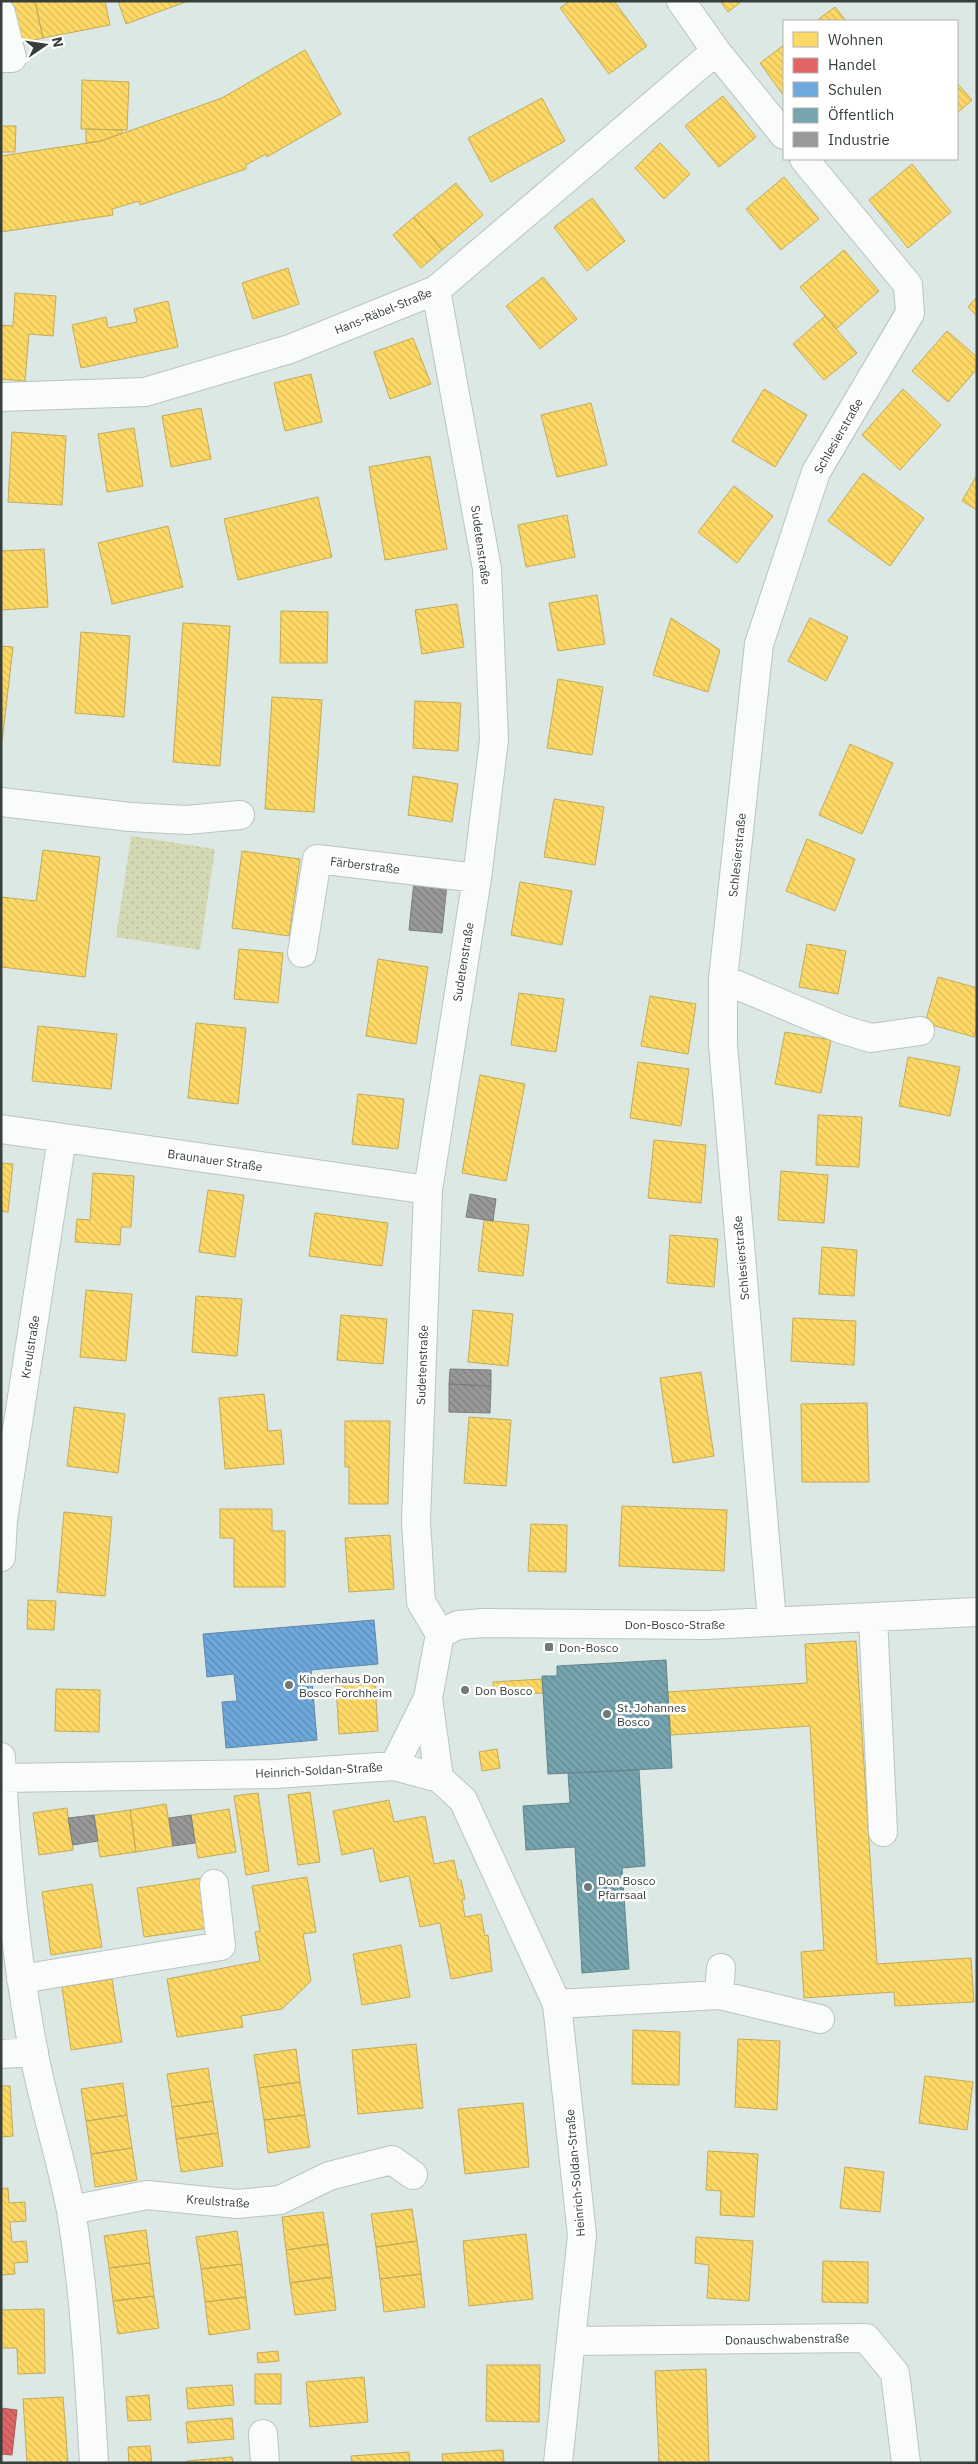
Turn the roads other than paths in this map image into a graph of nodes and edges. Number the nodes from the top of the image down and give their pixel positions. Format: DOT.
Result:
graph roads {
  1 [pos="681,1"];
  2 [pos="1,13"];
  3 [pos="716,51"];
  4 [pos="1,58"];
  5 [pos="783,134"];
  6 [pos="805,160"];
  7 [pos="436,290"];
  8 [pos="1,397"];
  9 [pos="1,802"];
  10 [pos="240,815"];
  11 [pos="477,878"];
  12 [pos="302,953"];
  13 [pos="723,979"];
  14 [pos="920,1031"];
  15 [pos="1,1128"];
  16 [pos="62,1138"];
  17 [pos="428,1190"];
  18 [pos="1,1557"];
  19 [pos="977,1612"];
  20 [pos="874,1617"];
  21 [pos="772,1622"];
  22 [pos="440,1634"];
  23 [pos="428,1698"];
  24 [pos="394,1766"];
  25 [pos="2,1771"];
  26 [pos="439,1778"];
  27 [pos="884,1832"];
  28 [pos="214,1884"];
  29 [pos="8,1922"];
  30 [pos="721,1968"];
  31 [pos="21,1979"];
  32 [pos="720,1995"];
  33 [pos="557,2004"];
  34 [pos="820,2019"];
  35 [pos="34,2052"];
  36 [pos="1,2054"];
  37 [pos="413,2175"];
  38 [pos="71,2210"];
  39 [pos="572,2341"];
  40 [pos="264,2434"];
  41 [pos="94,2463"];
  42 [pos="265,2463"];
  43 [pos="558,2463"];
  44 [pos="906,2463"];
  1 -- 3 [label="street"];
  2 -- 4 [label="street"];
  3 -- 5 [label="street"];
  3 -- 7 [label="street, Hans-Räbel-Straße"];
  6 -- 13 [label="street, Schlesierstraße"];
  7 -- 8 [label="street, Hans-Räbel-Straße"];
  7 -- 11 [label="street, Sudetenstraße"];
  9 -- 10 [label="street"];
  11 -- 12 [label="street, Färberstraße"];
  11 -- 17 [label="street, Sudetenstraße"];
  13 -- 14 [label="street"];
  13 -- 21 [label="street, Schlesierstraße"];
  15 -- 16 [label="street, Braunauer Straße"];
  16 -- 17 [label="street, Braunauer Straße"];
  16 -- 18 [label="street, Kreulstraße"];
  17 -- 22 [label="street, Sudetenstraße"];
  19 -- 20 [label="street, Don-Bosco-Straße"];
  20 -- 21 [label="street, Don-Bosco-Straße"];
  20 -- 27 [label="street"];
  21 -- 22 [label="street, Don-Bosco-Straße"];
  22 -- 23 [label="street"];
  23 -- 24 [label="street"];
  23 -- 26 [label="street"];
  24 -- 25 [label="street, Heinrich-Soldan-Straße"];
  24 -- 26 [label="street, Heinrich-Soldan-Straße"];
  25 -- 29 [label="street"];
  26 -- 33 [label="street, Heinrich-Soldan-Straße"];
  28 -- 31 [label="street"];
  29 -- 31 [label="street"];
  30 -- 32 [label="street"];
  31 -- 35 [label="street"];
  32 -- 33 [label="street"];
  32 -- 34 [label="street"];
  33 -- 39 [label="street, Heinrich-Soldan-Straße"];
  35 -- 36 [label="street"];
  35 -- 38 [label="street"];
  37 -- 38 [label="street, Kreulstraße"];
  38 -- 41 [label="street"];
  39 -- 43 [label="street, Heinrich-Soldan-Straße"];
  39 -- 44 [label="street, Donauschwabenstraße"];
  40 -- 42 [label="street"];
}
